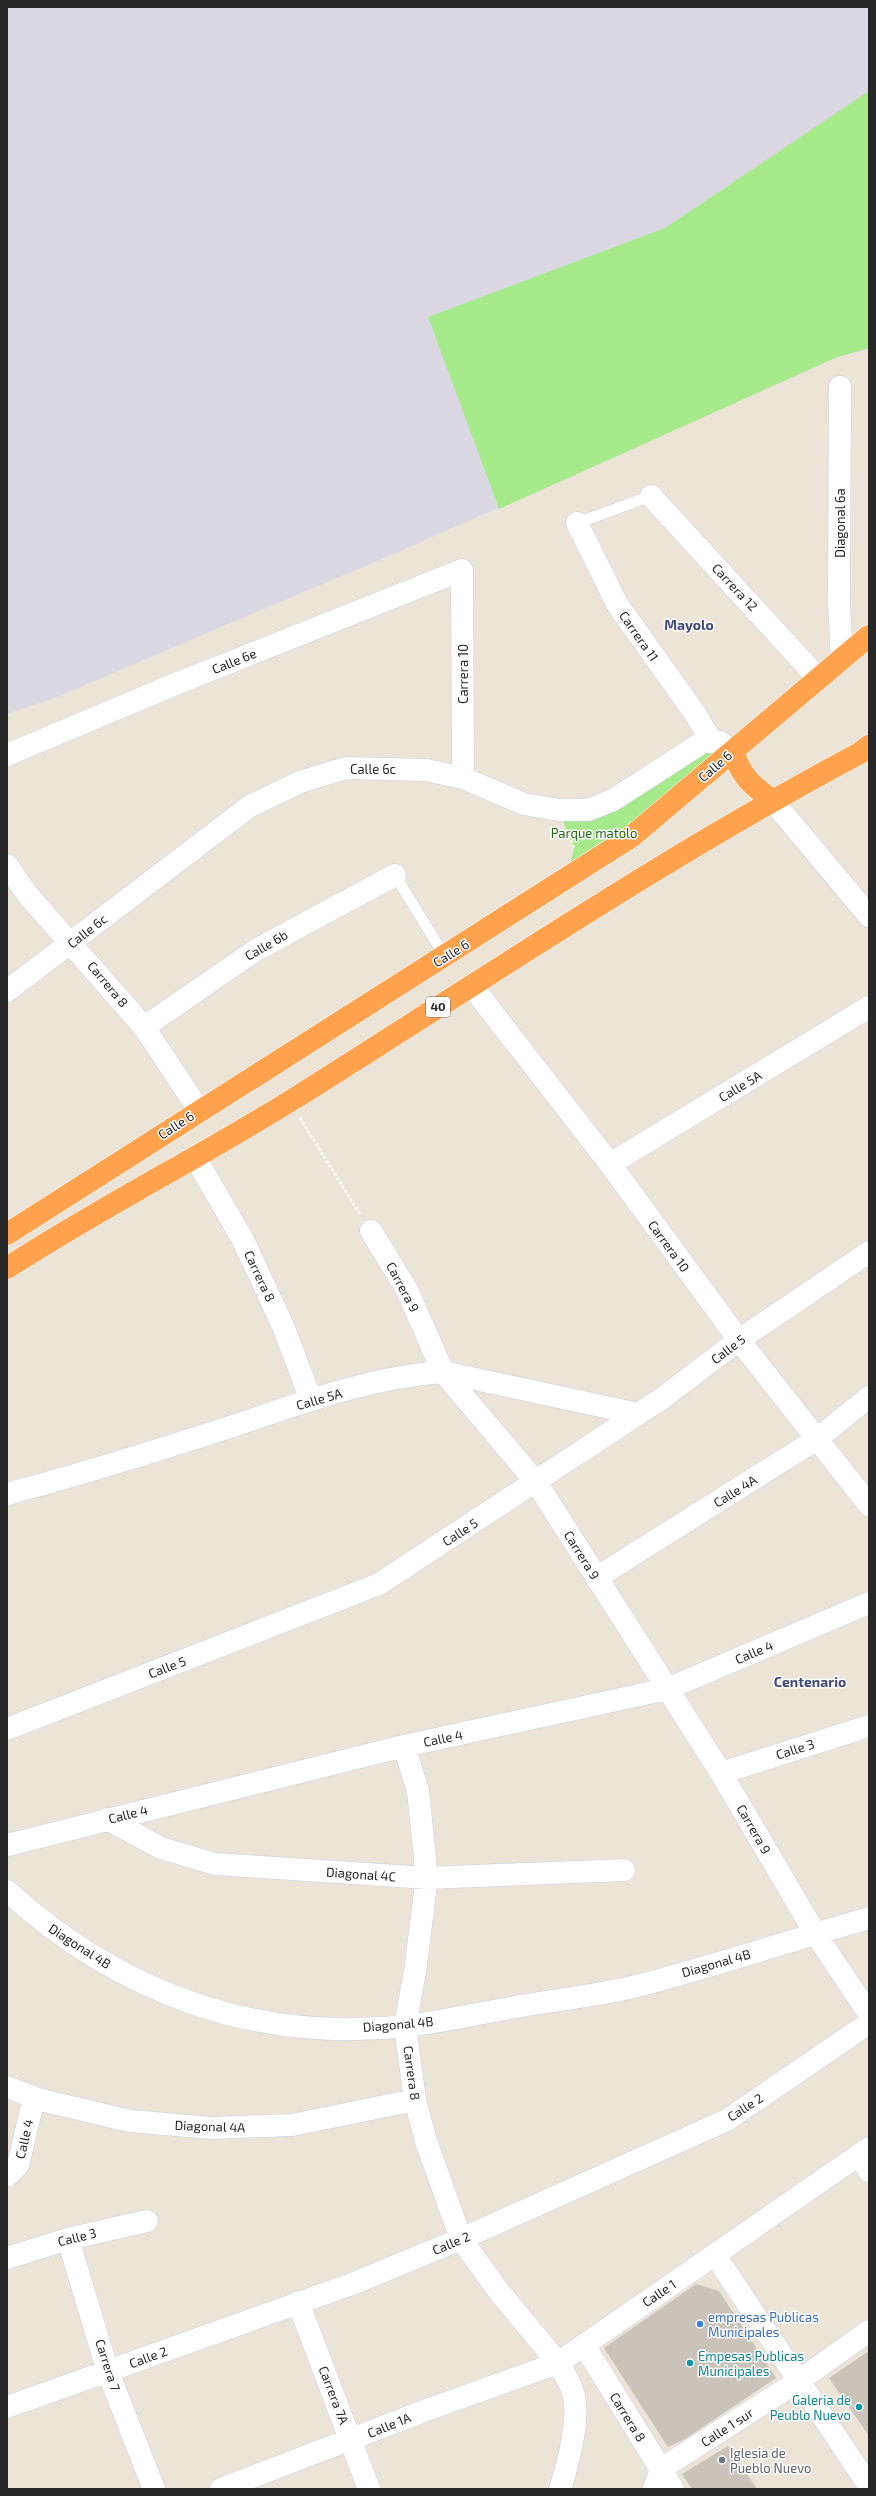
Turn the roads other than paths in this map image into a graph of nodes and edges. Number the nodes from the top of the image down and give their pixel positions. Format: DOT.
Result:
graph roads {
  1 [pos="840,387"];
  2 [pos="651,496"];
  3 [pos="577,523"];
  4 [pos="462,570"];
  5 [pos="869,636"];
  6 [pos="842,660"];
  7 [pos="818,678"];
  8 [pos="711,741"];
  9 [pos="869,746"];
  10 [pos="733,751"];
  11 [pos="7,755"];
  12 [pos="463,778"];
  13 [pos="772,800"];
  14 [pos="7,865"];
  15 [pos="395,875"];
  16 [pos="869,916"];
  17 [pos="72,943"];
  18 [pos="445,957"];
  19 [pos="471,986"];
  20 [pos="7,991"];
  21 [pos="869,1007"];
  22 [pos="144,1027"];
  23 [pos="199,1110"];
  24 [pos="195,1157"];
  25 [pos="610,1164"];
  26 [pos="371,1231"];
  27 [pos="7,1234"];
  28 [pos="869,1252"];
  29 [pos="7,1268"];
  30 [pos="739,1340"];
  31 [pos="443,1372"];
  32 [pos="869,1397"];
  33 [pos="311,1400"];
  34 [pos="638,1414"];
  35 [pos="817,1439"];
  36 [pos="536,1482"];
  37 [pos="7,1494"];
  38 [pos="869,1505"];
  39 [pos="596,1578"];
  40 [pos="869,1603"];
  41 [pos="667,1689"];
  42 [pos="869,1726"];
  43 [pos="7,1729"];
  44 [pos="404,1746"];
  45 [pos="721,1773"];
  46 [pos="107,1819"];
  47 [pos="7,1845"];
  48 [pos="624,1870"];
  49 [pos="427,1878"];
  50 [pos="7,1891"];
  51 [pos="869,1918"];
  52 [pos="815,1933"];
  53 [pos="869,2014"];
  54 [pos="869,2023"];
  55 [pos="405,2026"];
  56 [pos="7,2087"];
  57 [pos="34,2098"];
  58 [pos="415,2100"];
  59 [pos="866,2158"];
  60 [pos="7,2176"];
  61 [pos="147,2221"];
  62 [pos="68,2238"];
  63 [pos="462,2239"];
  64 [pos="715,2255"];
  65 [pos="7,2258"];
  66 [pos="298,2302"];
  67 [pos="869,2331"];
  68 [pos="584,2345"];
  69 [pos="558,2363"];
  70 [pos="108,2372"];
  71 [pos="800,2380"];
  72 [pos="7,2407"];
  73 [pos="351,2440"];
  74 [pos="657,2479"];
  75 [pos="869,2486"];
  76 [pos="154,2489"];
  77 [pos="221,2489"];
  78 [pos="370,2489"];
  79 [pos="560,2489"];
  80 [pos="673,2489"];
  1 -- 6 [label="street, Diagonal 6a"];
  2 -- 3 [label="lane"];
  2 -- 7 [label="street, Carrera 12"];
  3 -- 8 [label="street, Carrera 11"];
  4 -- 11 [label="street, Calle 6e"];
  4 -- 12 [label="street, Carrera 10"];
  5 -- 6 [label="highway, Calle 6"];
  6 -- 7 [label="highway, Calle 6"];
  7 -- 10 [label="highway, Calle 6"];
  8 -- 10 [label="street"];
  8 -- 12 [label="street, Calle 6c"];
  9 -- 13 [label="highway, 40"];
  10 -- 13 [label="highway"];
  10 -- 18 [label="highway, Calle 6"];
  12 -- 17 [label="street, Calle 6c"];
  13 -- 16 [label="street"];
  13 -- 19 [label="highway, 40"];
  14 -- 17 [label="street, Carrera 8"];
  15 -- 18 [label="lane"];
  15 -- 22 [label="street, Calle 6b"];
  17 -- 20 [label="street, Calle 6c"];
  17 -- 22 [label="street, Carrera 8"];
  18 -- 23 [label="highway, Calle 6"];
  19 -- 24 [label="highway, 40"];
  19 -- 25 [label="street, Carrera 10"];
  21 -- 25 [label="street, Calle 5A"];
  22 -- 23 [label="street, Carrera 8"];
  23 -- 27 [label="highway, Calle 6"];
  24 -- 29 [label="highway, 40"];
  24 -- 33 [label="street, Carrera 8"];
  25 -- 30 [label="street, Carrera 10"];
  26 -- 31 [label="street, Carrera 9"];
  28 -- 30 [label="street, Calle 5"];
  30 -- 34 [label="street, Calle 5"];
  30 -- 35 [label="street, Carrera 10"];
  31 -- 33 [label="street, Calle 5A"];
  31 -- 34 [label="street, Calle 5A"];
  31 -- 36 [label="street, Carrera 9"];
  32 -- 35 [label="street, Calle 4A"];
  33 -- 37 [label="street, Calle 5A"];
  34 -- 36 [label="street, Calle 5"];
  35 -- 38 [label="street, Carrera 10"];
  35 -- 39 [label="street, Calle 4A"];
  36 -- 39 [label="street, Carrera 9"];
  36 -- 43 [label="street, Calle 5"];
  39 -- 41 [label="street, Carrera 9"];
  40 -- 41 [label="street, Calle 4"];
  41 -- 44 [label="street, Calle 4"];
  41 -- 45 [label="street, Carrera 9"];
  42 -- 45 [label="street, Calle 3"];
  44 -- 46 [label="street, Calle 4"];
  44 -- 49 [label="street, Carrera 8"];
  45 -- 52 [label="street, Carrera 9"];
  46 -- 47 [label="street, Calle 4"];
  46 -- 49 [label="street, Diagonal 4C"];
  48 -- 49 [label="street, Diagonal 4C"];
  49 -- 55 [label="street, Carrera 8"];
  50 -- 55 [label="street, Diagonal 4B"];
  51 -- 52 [label="street"];
  52 -- 53 [label="street, Carrera 9"];
  52 -- 55 [label="street, Diagonal 4B"];
  54 -- 63 [label="street, Calle 2"];
  55 -- 58 [label="street, Carrera 8"];
  56 -- 57 [label="street, Diagonal 4A"];
  57 -- 58 [label="street, Diagonal 4A"];
  57 -- 60 [label="street, Calle 4"];
  58 -- 63 [label="street, Carrera 8"];
  59 -- 64 [label="street, Calle 1"];
  61 -- 62 [label="street, Calle 3"];
  62 -- 65 [label="street, Calle 3"];
  62 -- 70 [label="street, Carrera 7"];
  63 -- 66 [label="street, Calle 2"];
  63 -- 69 [label="street, Carrera 8"];
  64 -- 68 [label="street, Calle 1"];
  64 -- 71 [label="street"];
  66 -- 70 [label="street, Calle 2"];
  66 -- 73 [label="street, Carrera 7A"];
  67 -- 71 [label="street, Calle 1 sur"];
  68 -- 69 [label="street, Calle 1"];
  68 -- 74 [label="street, Carrera 8"];
  69 -- 73 [label="street, Calle 1A"];
  69 -- 79 [label="street"];
  70 -- 72 [label="street, Calle 2"];
  70 -- 76 [label="street, Carrera 7"];
  71 -- 74 [label="street, Calle 1 sur"];
  71 -- 75 [label="street"];
  73 -- 77 [label="street, Calle 1A"];
  73 -- 78 [label="street, Carrera 7A"];
  74 -- 80 [label="street, Carrera 8"];
}
